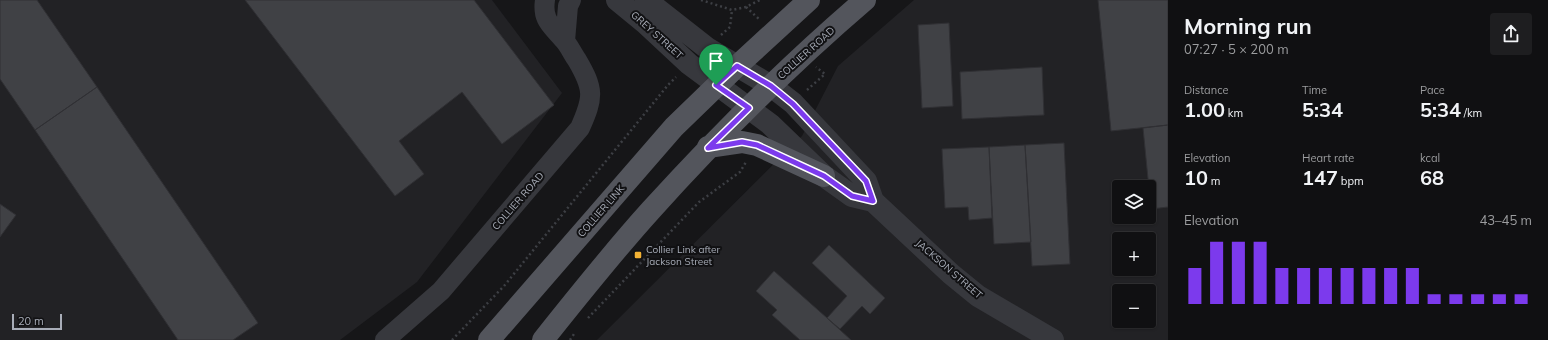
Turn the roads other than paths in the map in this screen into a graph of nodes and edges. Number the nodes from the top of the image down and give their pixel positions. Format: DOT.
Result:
graph roads {
  1 [pos="545,0"];
  2 [pos="570,0"];
  3 [pos="617,0"];
  4 [pos="646,0"];
  5 [pos="809,0"];
  6 [pos="865,0"];
  7 [pos="565,41"];
  8 [pos="737,66"];
  9 [pos="716,85"];
  10 [pos="771,86"];
  11 [pos="749,108"];
  12 [pos="708,148"];
  13 [pos="824,176"];
  14 [pos="873,201"];
  15 [pos="385,340"];
  16 [pos="489,340"];
  17 [pos="543,340"];
  18 [pos="1053,340"];
  1 -- 7 [label="street, COLLIER ROAD"];
  2 -- 7 [label="street"];
  3 -- 9 [label="street, GREY STREET"];
  4 -- 8 [label="street, GREY STREET"];
  5 -- 8 [label="main road"];
  6 -- 10 [label="main road, COLLIER ROAD"];
  7 -- 15 [label="street, COLLIER ROAD"];
  8 -- 9 [label="main road"];
  8 -- 10 [label="street, GREY STREET"];
  9 -- 11 [label="street, GREY STREET"];
  9 -- 16 [label="main road, COLLIER LINK"];
  10 -- 11 [label="main road, COLLIER ROAD"];
  10 -- 14 [label="street, JACKSON STREET"];
  11 -- 12 [label="main road"];
  11 -- 13 [label="street, JACKSON STREET"];
  12 -- 13 [label="main road"];
  12 -- 17 [label="main road"];
  13 -- 14 [label="street, JACKSON STREET"];
  14 -- 18 [label="street, JACKSON STREET"];
}
